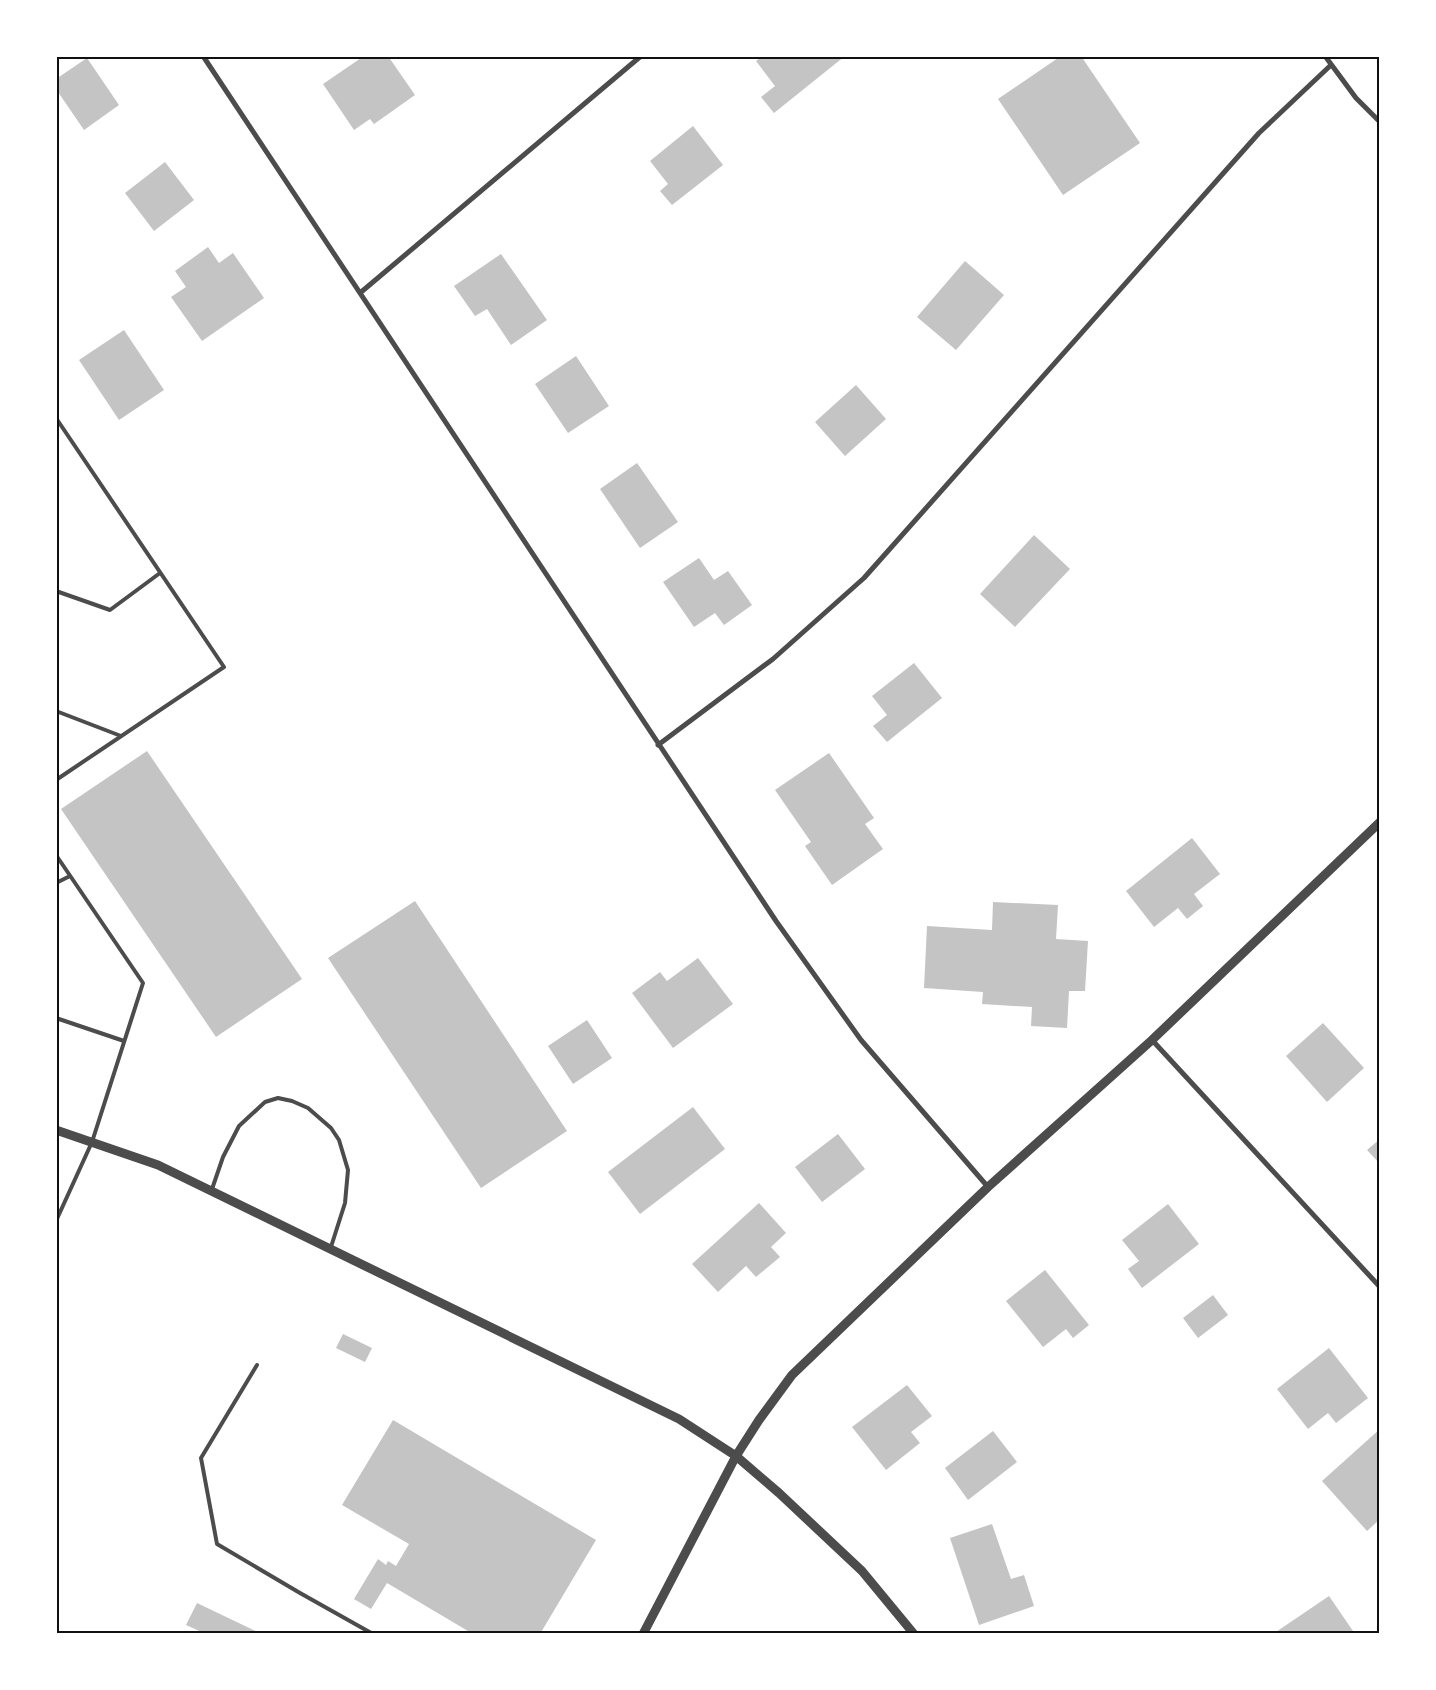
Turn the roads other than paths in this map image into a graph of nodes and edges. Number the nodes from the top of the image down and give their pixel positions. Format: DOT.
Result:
graph roads {
  1 [pos="203,56"];
  2 [pos="640,56"];
  3 [pos="1325,56"];
  4 [pos="1331,65"];
  5 [pos="1380,122"];
  6 [pos="360,293"];
  7 [pos="56,418"];
  8 [pos="160,573"];
  9 [pos="56,591"];
  10 [pos="56,711"];
  11 [pos="121,736"];
  12 [pos="658,744"];
  13 [pos="56,780"];
  14 [pos="1380,822"];
  15 [pos="56,855"];
  16 [pos="70,876"];
  17 [pos="56,883"];
  18 [pos="56,1018"];
  19 [pos="1152,1040"];
  20 [pos="124,1041"];
  21 [pos="56,1130"];
  22 [pos="92,1142"];
  23 [pos="988,1186"];
  24 [pos="211,1192"];
  25 [pos="56,1221"];
  26 [pos="330,1250"];
  27 [pos="1380,1287"];
  28 [pos="257,1365"];
  29 [pos="736,1456"];
  30 [pos="373,1634"];
  31 [pos="643,1634"];
  32 [pos="914,1634"];
  1 -- 6 [label="street"];
  2 -- 6 [label="street"];
  3 -- 4 [label="street"];
  4 -- 5 [label="street"];
  4 -- 12 [label="street"];
  6 -- 12 [label="street"];
  7 -- 8 [label="lane"];
  8 -- 9 [label="lane"];
  8 -- 11 [label="lane"];
  10 -- 11 [label="lane"];
  11 -- 13 [label="lane"];
  12 -- 23 [label="street"];
  14 -- 19 [label="street"];
  15 -- 16 [label="lane"];
  16 -- 17 [label="lane"];
  16 -- 20 [label="lane"];
  18 -- 20 [label="lane"];
  19 -- 23 [label="street"];
  19 -- 27 [label="street"];
  20 -- 22 [label="lane"];
  21 -- 22 [label="street"];
  22 -- 24 [label="street"];
  22 -- 25 [label="lane"];
  23 -- 29 [label="street"];
  24 -- 26 [label="street"];
  24 -- 26 [label="lane"];
  26 -- 29 [label="street"];
  28 -- 30 [label="lane"];
  29 -- 31 [label="street"];
  29 -- 32 [label="street"];
}
